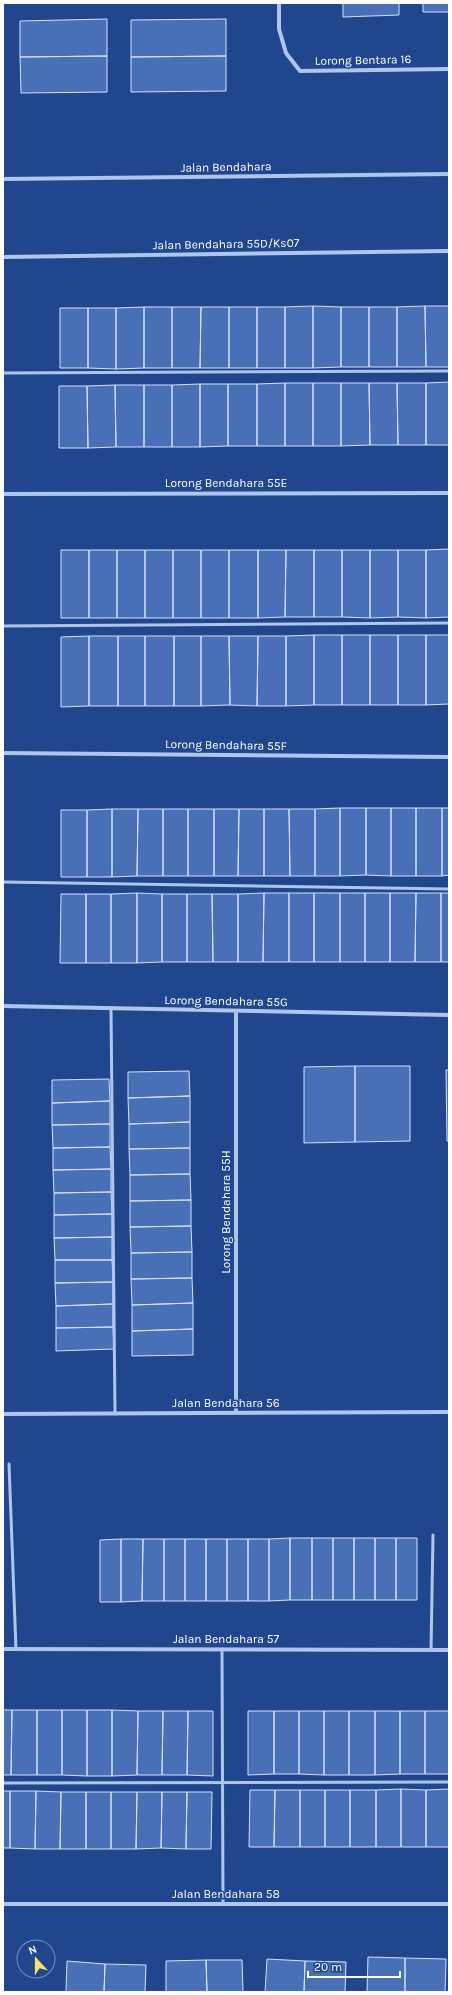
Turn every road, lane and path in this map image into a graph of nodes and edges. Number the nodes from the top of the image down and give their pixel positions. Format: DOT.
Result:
graph roads {
  1 [pos="278,3"];
  2 [pos="449,69"];
  3 [pos="449,174"];
  4 [pos="3,179"];
  5 [pos="449,251"];
  6 [pos="3,257"];
  7 [pos="449,371"];
  8 [pos="3,374"];
  9 [pos="449,493"];
  10 [pos="3,494"];
  11 [pos="449,623"];
  12 [pos="3,626"];
  13 [pos="3,753"];
  14 [pos="449,757"];
  15 [pos="3,882"];
  16 [pos="449,889"];
  17 [pos="3,1006"];
  18 [pos="111,1008"];
  19 [pos="236,1011"];
  20 [pos="449,1015"];
  21 [pos="449,1412"];
  22 [pos="236,1413"];
  23 [pos="3,1414"];
  24 [pos="115,1414"];
  25 [pos="9,1464"];
  26 [pos="432,1535"];
  27 [pos="3,1649"];
  28 [pos="16,1649"];
  29 [pos="222,1649"];
  30 [pos="431,1650"];
  31 [pos="449,1650"];
  32 [pos="449,1782"];
  33 [pos="3,1783"];
  34 [pos="222,1783"];
  35 [pos="3,1904"];
  36 [pos="223,1904"];
  37 [pos="449,1904"];
  1 -- 2 [label="street, Lorong Bentara 16"];
  3 -- 4 [label="street, Jalan Bendahara"];
  5 -- 6 [label="street, Jalan Bendahara 55D/Ks07"];
  7 -- 8 [label="lane"];
  9 -- 10 [label="street, Lorong Bendahara 55E"];
  11 -- 12 [label="lane"];
  13 -- 14 [label="street, Lorong Bendahara 55F"];
  15 -- 16 [label="lane"];
  17 -- 18 [label="street, Lorong Bendahara 55G"];
  18 -- 19 [label="street, Lorong Bendahara 55G"];
  18 -- 24 [label="lane"];
  19 -- 20 [label="street, Lorong Bendahara 55G"];
  19 -- 22 [label="street, Lorong Bendahara 55H"];
  21 -- 22 [label="street, Jalan Bendahara 56"];
  22 -- 24 [label="street, Jalan Bendahara 56"];
  23 -- 24 [label="street, Jalan Bendahara 56"];
  25 -- 28 [label="lane"];
  26 -- 30 [label="lane"];
  27 -- 28 [label="street, Jalan Bendahara 57"];
  28 -- 29 [label="street, Jalan Bendahara 57"];
  29 -- 30 [label="street, Jalan Bendahara 57"];
  29 -- 34 [label="lane"];
  30 -- 31 [label="street, Jalan Bendahara 57"];
  32 -- 34 [label="lane"];
  33 -- 34 [label="lane"];
  34 -- 36 [label="lane"];
  35 -- 36 [label="street, Jalan Bendahara 58"];
  36 -- 37 [label="street, Jalan Bendahara 58"];
}
